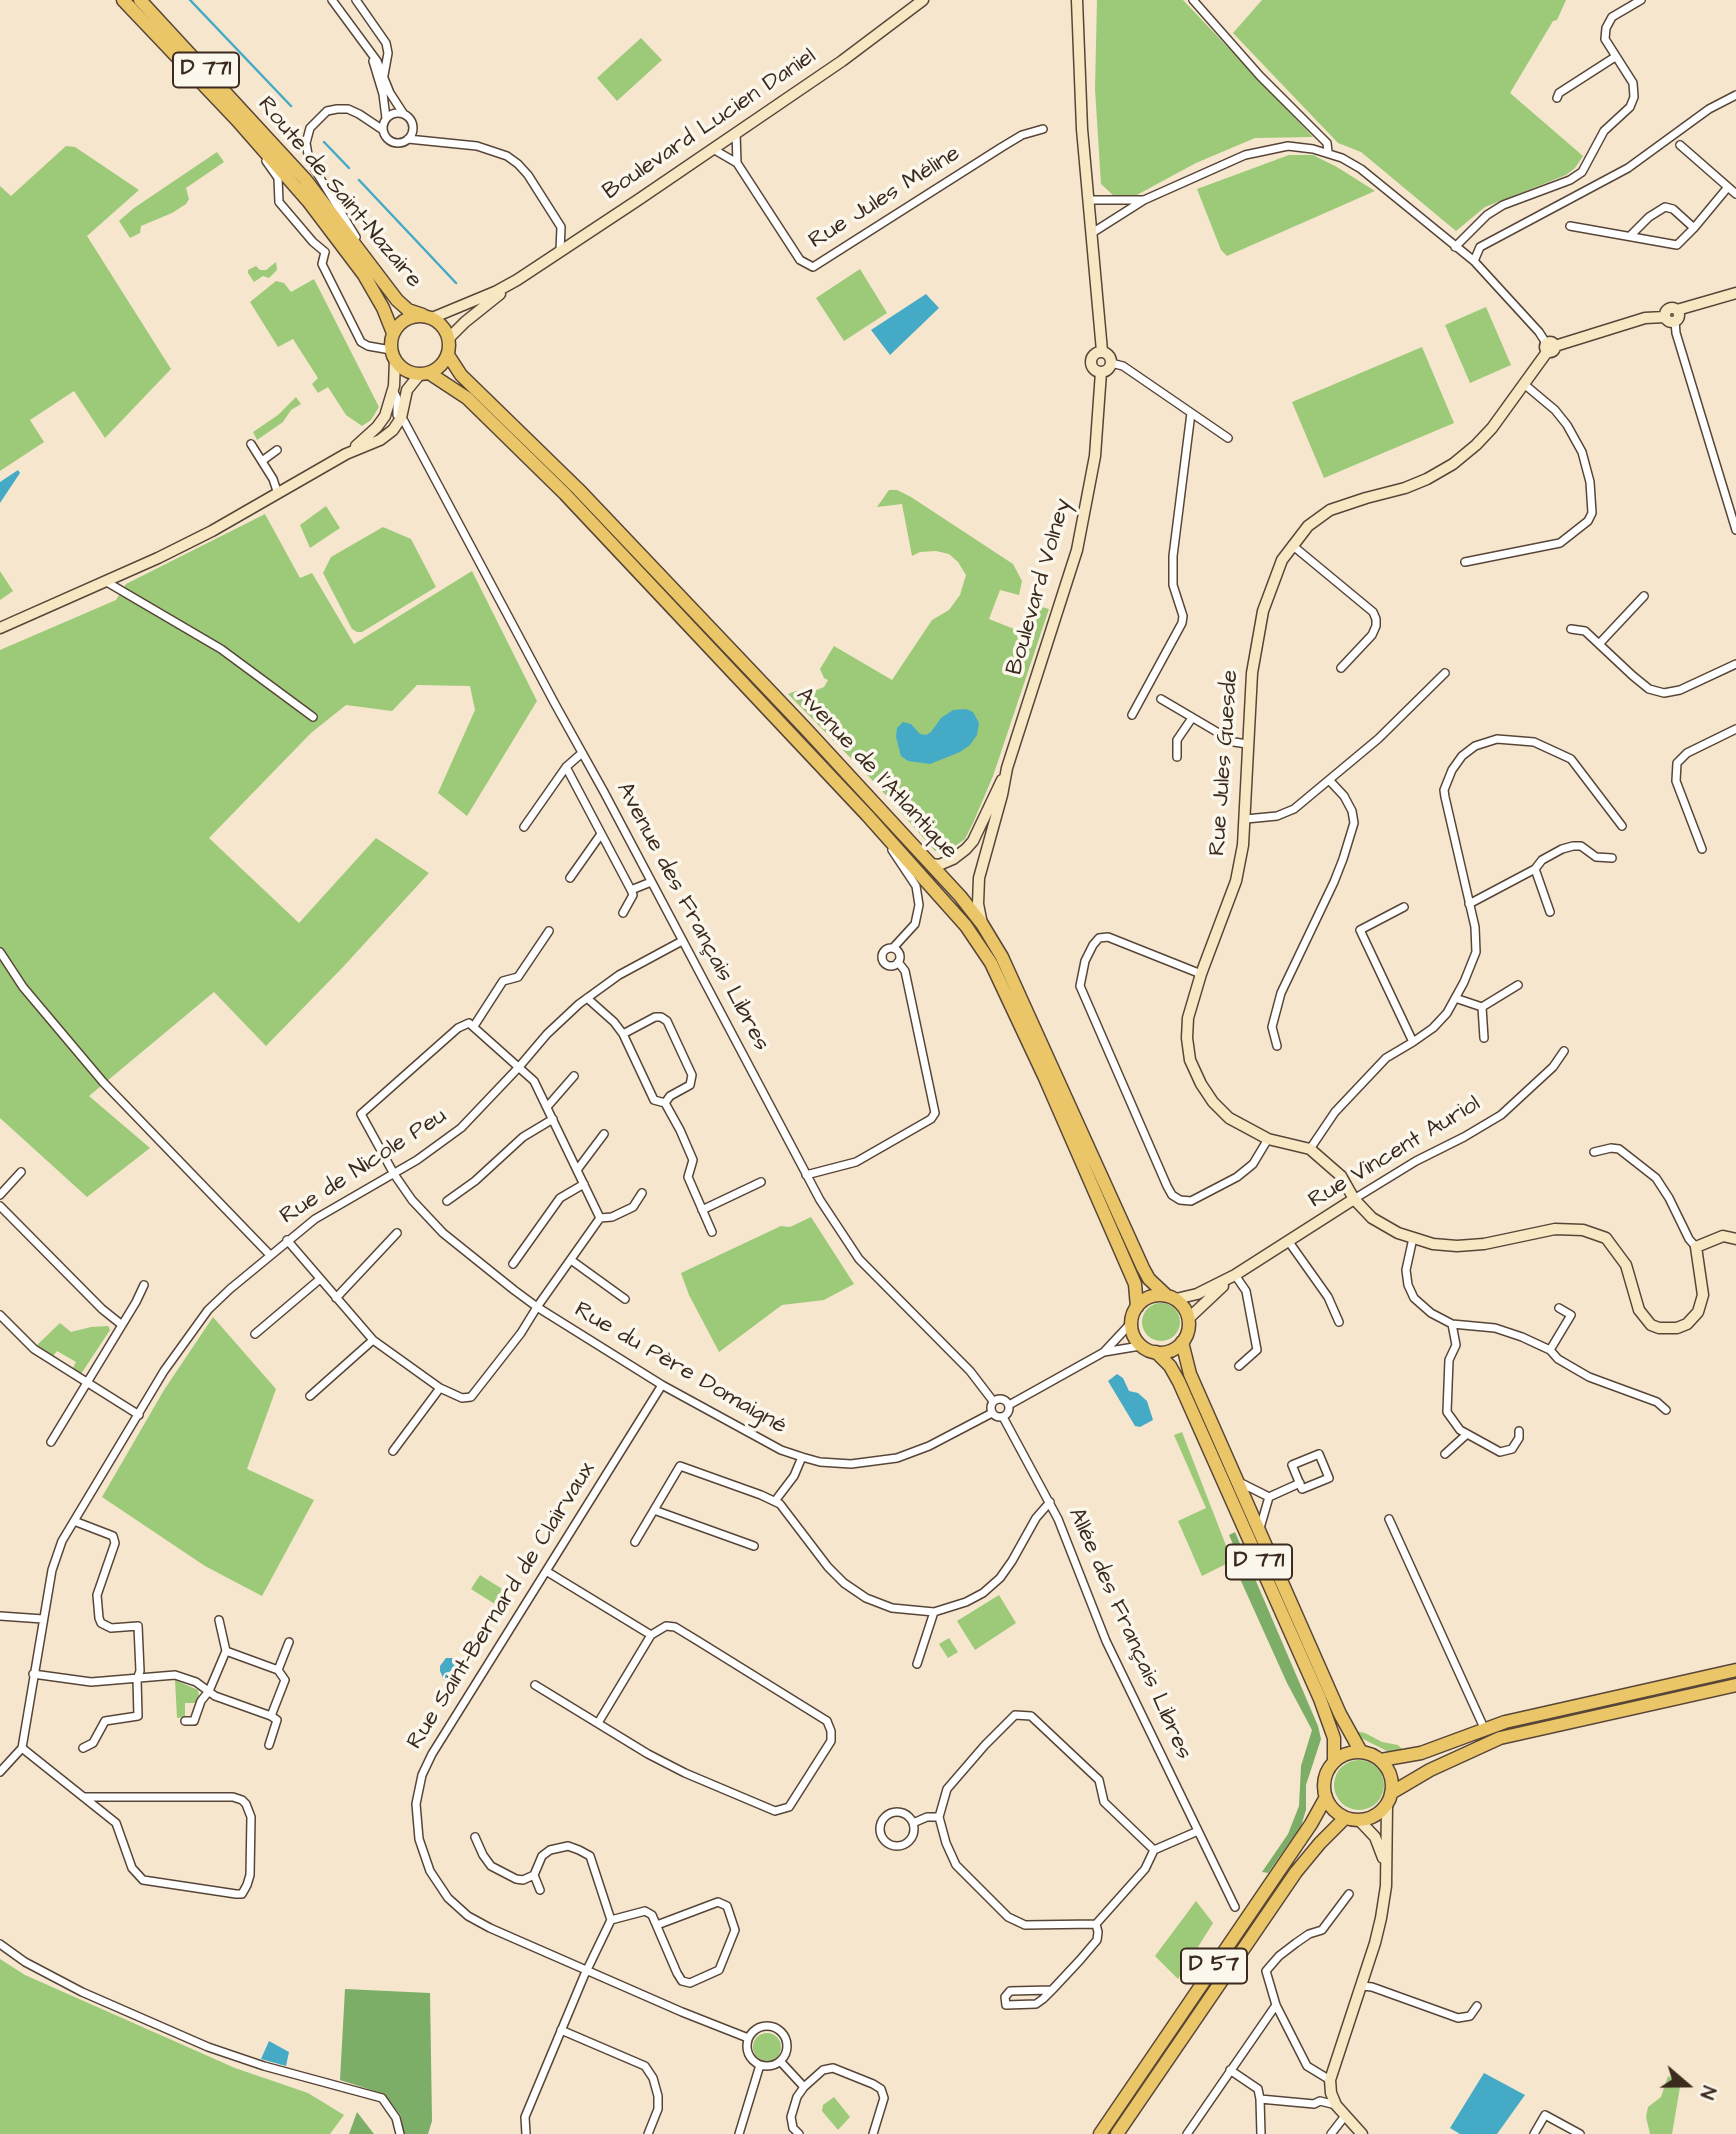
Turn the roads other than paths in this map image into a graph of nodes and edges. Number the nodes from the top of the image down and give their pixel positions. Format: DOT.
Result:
graph roads {
  1 [pos="123,0"];
  2 [pos="140,0"];
  3 [pos="332,0"];
  4 [pos="356,0"];
  5 [pos="923,0"];
  6 [pos="1077,0"];
  7 [pos="1193,0"];
  8 [pos="1641,0"];
  9 [pos="371,53"];
  10 [pos="1615,57"];
  11 [pos="384,76"];
  12 [pos="1736,95"];
  13 [pos="1557,98"];
  14 [pos="403,113"];
  15 [pos="386,118"];
  16 [pos="237,120"];
  17 [pos="1044,129"];
  18 [pos="383,130"];
  19 [pos="736,133"];
  20 [pos="408,139"];
  21 [pos="1680,145"];
  22 [pos="713,149"];
  23 [pos="1328,152"];
  24 [pos="737,163"];
  25 [pos="1728,187"];
  26 [pos="1736,194"];
  27 [pos="1089,200"];
  28 [pos="1144,200"];
  29 [pos="1570,226"];
  30 [pos="1694,228"];
  31 [pos="1092,233"];
  32 [pos="1630,236"];
  33 [pos="345,247"];
  34 [pos="1455,247"];
  35 [pos="560,251"];
  36 [pos="326,252"];
  37 [pos="1474,261"];
  38 [pos="376,270"];
  39 [pos="517,280"];
  40 [pos="1736,293"];
  41 [pos="427,316"];
  42 [pos="1673,316"];
  43 [pos="393,333"];
  44 [pos="449,338"];
  45 [pos="1549,347"];
  46 [pos="1102,351"];
  47 [pos="393,355"];
  48 [pos="448,355"];
  49 [pos="1111,363"];
  50 [pos="1101,372"];
  51 [pos="425,374"];
  52 [pos="1524,384"];
  53 [pos="393,390"];
  54 [pos="1191,413"];
  55 [pos="401,418"];
  56 [pos="1228,438"];
  57 [pos="251,444"];
  58 [pos="277,450"];
  59 [pos="346,454"];
  60 [pos="262,461"];
  61 [pos="278,494"];
  62 [pos="1736,530"];
  63 [pos="1292,544"];
  64 [pos="1465,562"];
  65 [pos="105,582"];
  66 [pos="1644,596"];
  67 [pos="0,628"];
  68 [pos="1571,629"];
  69 [pos="1599,644"];
  70 [pos="1736,664"];
  71 [pos="1342,668"];
  72 [pos="1445,673"];
  73 [pos="1161,699"];
  74 [pos="1132,715"];
  75 [pos="313,717"];
  76 [pos="1192,718"];
  77 [pos="1736,729"];
  78 [pos="1247,744"];
  79 [pos="582,753"];
  80 [pos="1177,757"];
  81 [pos="566,767"];
  82 [pos="1007,768"];
  83 [pos="1330,781"];
  84 [pos="867,816"];
  85 [pos="1246,819"];
  86 [pos="1622,826"];
  87 [pos="524,827"];
  88 [pos="601,834"];
  89 [pos="1702,849"];
  90 [pos="1612,858"];
  91 [pos="931,864"];
  92 [pos="1535,869"];
  93 [pos="570,878"];
  94 [pos="651,882"];
  95 [pos="631,890"];
  96 [pos="1469,904"];
  97 [pos="1404,907"];
  98 [pos="1550,912"];
  99 [pos="622,913"];
  100 [pos="982,924"];
  101 [pos="549,931"];
  102 [pos="682,941"];
  103 [pos="893,948"];
  104 [pos="0,952"];
  105 [pos="898,962"];
  106 [pos="1201,974"];
  107 [pos="1518,985"];
  108 [pos="587,998"];
  109 [pos="1455,998"];
  110 [pos="1482,1007"];
  111 [pos="474,1026"];
  112 [pos="623,1034"];
  113 [pos="1484,1038"];
  114 [pos="1413,1042"];
  115 [pos="1278,1046"];
  116 [pos="1564,1051"];
  117 [pos="519,1067"];
  118 [pos="574,1076"];
  119 [pos="665,1103"];
  120 [pos="547,1107"];
  121 [pos="553,1119"];
  122 [pos="604,1134"];
  123 [pos="1268,1139"];
  124 [pos="1310,1149"];
  125 [pos="1594,1152"];
  126 [pos="578,1170"];
  127 [pos="21,1172"];
  128 [pos="394,1174"];
  129 [pos="806,1175"];
  130 [pos="761,1182"];
  131 [pos="584,1184"];
  132 [pos="642,1193"];
  133 [pos="0,1195"];
  134 [pos="1354,1199"];
  135 [pos="447,1201"];
  136 [pos="0,1206"];
  137 [pos="702,1209"];
  138 [pos="600,1218"];
  139 [pos="397,1233"];
  140 [pos="712,1233"];
  141 [pos="1413,1238"];
  142 [pos="1736,1239"];
  143 [pos="287,1240"];
  144 [pos="1289,1242"];
  145 [pos="1696,1247"];
  146 [pos="271,1255"];
  147 [pos="571,1260"];
  148 [pos="513,1264"];
  149 [pos="1235,1276"];
  150 [pos="320,1279"];
  151 [pos="144,1285"];
  152 [pos="336,1297"];
  153 [pos="1171,1297"];
  154 [pos="625,1299"];
  155 [pos="537,1307"];
  156 [pos="1137,1307"];
  157 [pos="1559,1308"];
  158 [pos="0,1315"];
  159 [pos="1189,1318"];
  160 [pos="1132,1322"];
  161 [pos="1339,1322"];
  162 [pos="1452,1324"];
  163 [pos="122,1325"];
  164 [pos="255,1334"];
  165 [pos="373,1340"];
  166 [pos="1182,1342"];
  167 [pos="1140,1346"];
  168 [pos="1549,1350"];
  169 [pos="1104,1352"];
  170 [pos="1156,1352"];
  171 [pos="1239,1366"];
  172 [pos="86,1383"];
  173 [pos="662,1385"];
  174 [pos="440,1388"];
  175 [pos="310,1396"];
  176 [pos="993,1401"];
  177 [pos="1009,1405"];
  178 [pos="1666,1410"];
  179 [pos="992,1413"];
  180 [pos="139,1415"];
  181 [pos="1003,1417"];
  182 [pos="1519,1431"];
  183 [pos="1467,1434"];
  184 [pos="51,1442"];
  185 [pos="393,1451"];
  186 [pos="1445,1454"];
  187 [pos="802,1457"];
  188 [pos="1237,1482"];
  189 [pos="1300,1483"];
  190 [pos="1269,1497"];
  191 [pos="775,1501"];
  192 [pos="1050,1502"];
  193 [pos="654,1510"];
  194 [pos="1390,1519"];
  195 [pos="74,1521"];
  196 [pos="1259,1532"];
  197 [pos="635,1542"];
  198 [pos="754,1546"];
  199 [pos="546,1571"];
  200 [pos="934,1612"];
  201 [pos="0,1616"];
  202 [pos="43,1619"];
  203 [pos="219,1620"];
  204 [pos="651,1635"];
  205 [pos="289,1642"];
  206 [pos="226,1651"];
  207 [pos="917,1664"];
  208 [pos="278,1670"];
  209 [pos="1736,1670"];
  210 [pos="33,1674"];
  211 [pos="137,1679"];
  212 [pos="535,1685"];
  213 [pos="1736,1685"];
  214 [pos="209,1691"];
  215 [pos="271,1716"];
  216 [pos="185,1721"];
  217 [pos="597,1723"];
  218 [pos="1485,1730"];
  219 [pos="269,1745"];
  220 [pos="22,1748"];
  221 [pos="83,1748"];
  222 [pos="1361,1752"];
  223 [pos="1381,1760"];
  224 [pos="1334,1762"];
  225 [pos="0,1772"];
  226 [pos="85,1797"];
  227 [pos="1326,1797"];
  228 [pos="1389,1799"];
  229 [pos="939,1817"];
  230 [pos="1352,1819"];
  231 [pos="913,1823"];
  232 [pos="1198,1831"];
  233 [pos="475,1837"];
  234 [pos="1154,1850"];
  235 [pos="1385,1862"];
  236 [pos="534,1875"];
  237 [pos="540,1890"];
  238 [pos="1349,1894"];
  239 [pos="1235,1907"];
  240 [pos="611,1920"];
  241 [pos="1096,1924"];
  242 [pos="657,1925"];
  243 [pos="0,1944"];
  244 [pos="587,1969"];
  245 [pos="1362,1986"];
  246 [pos="1052,1990"];
  247 [pos="1276,2005"];
  248 [pos="1476,2006"];
  249 [pos="561,2029"];
  250 [pos="748,2038"];
  251 [pos="780,2061"];
  252 [pos="760,2066"];
  253 [pos="1230,2070"];
  254 [pos="1330,2080"];
  255 [pos="804,2087"];
  256 [pos="1260,2099"];
  257 [pos="1336,2105"];
  258 [pos="1345,2116"];
  259 [pos="400,2134"];
  260 [pos="526,2134"];
  261 [pos="648,2134"];
  262 [pos="739,2134"];
  263 [pos="799,2134"];
  264 [pos="873,2134"];
  265 [pos="1100,2134"];
  266 [pos="1117,2134"];
  267 [pos="1187,2134"];
  268 [pos="1261,2134"];
  269 [pos="1331,2134"];
  270 [pos="1362,2134"];
  271 [pos="1534,2134"];
  272 [pos="1580,2134"];
  1 -- 16 [label="main road, Route de Saint-Nazaire"];
  2 -- 38 [label="main road, Route de Saint-Nazaire / D 771"];
  3 -- 9 [label="street"];
  4 -- 11 [label="street"];
  5 -- 19 [label="street, Boulevard Lucien Daniel"];
  6 -- 27 [label="street, Boulevard Volney"];
  7 -- 23 [label="street"];
  8 -- 10 [label="street"];
  9 -- 11 [label="street"];
  9 -- 15 [label="street"];
  10 -- 13 [label="street"];
  10 -- 34 [label="street"];
  11 -- 14 [label="street"];
  12 -- 37 [label="street"];
  14 -- 15 [label="street"];
  14 -- 20 [label="street"];
  15 -- 18 [label="street"];
  16 -- 33 [label="main road, Route de Saint-Nazaire"];
  16 -- 36 [label="street"];
  17 -- 24 [label="street, Rue Jules Méline"];
  18 -- 20 [label="street"];
  18 -- 38 [label="street"];
  19 -- 22 [label="street, Boulevard Lucien Daniel"];
  19 -- 24 [label="street"];
  20 -- 35 [label="street"];
  21 -- 25 [label="street"];
  22 -- 24 [label="street, Rue Jules Méline"];
  22 -- 35 [label="street, Boulevard Lucien Daniel"];
  23 -- 28 [label="street"];
  23 -- 34 [label="street"];
  25 -- 26 [label="street"];
  25 -- 30 [label="street"];
  27 -- 28 [label="street"];
  27 -- 31 [label="street, Boulevard Volney"];
  28 -- 31 [label="street"];
  29 -- 32 [label="street"];
  30 -- 32 [label="street"];
  30 -- 32 [label="street"];
  31 -- 46 [label="street, Boulevard Volney"];
  33 -- 36 [label="street"];
  33 -- 43 [label="main road, Route de Saint-Nazaire"];
  34 -- 37 [label="street"];
  35 -- 39 [label="street, Boulevard Lucien Daniel"];
  36 -- 47 [label="street"];
  37 -- 45 [label="street"];
  38 -- 41 [label="main road, Route de Saint-Nazaire"];
  39 -- 41 [label="street, Boulevard Lucien Daniel"];
  39 -- 44 [label="street, Boulevard Lucien Daniel"];
  40 -- 42 [label="street"];
  41 -- 43 [label="main road"];
  41 -- 44 [label="main road"];
  42 -- 45 [label="street"];
  42 -- 62 [label="street"];
  43 -- 47 [label="main road"];
  44 -- 48 [label="main road"];
  45 -- 52 [label="street"];
  46 -- 49 [label="street"];
  46 -- 50 [label="street, Boulevard Volney"];
  47 -- 51 [label="main road"];
  47 -- 53 [label="street"];
  48 -- 51 [label="main road"];
  48 -- 91 [label="main road, Avenue de l'Atlantique"];
  49 -- 50 [label="street"];
  49 -- 54 [label="street"];
  50 -- 82 [label="street, Boulevard Volney"];
  51 -- 55 [label="street"];
  51 -- 84 [label="main road, Avenue de l'Atlantique"];
  52 -- 63 [label="street, Rue Jules Guesde"];
  52 -- 64 [label="street"];
  53 -- 55 [label="street, Avenue des Français Libres"];
  53 -- 59 [label="street"];
  54 -- 56 [label="street"];
  54 -- 74 [label="street"];
  55 -- 59 [label="street"];
  55 -- 79 [label="street, Avenue des Français Libres"];
  57 -- 60 [label="street"];
  58 -- 60 [label="street"];
  59 -- 61 [label="street"];
  60 -- 61 [label="street"];
  61 -- 65 [label="street"];
  63 -- 71 [label="street"];
  63 -- 78 [label="street, Rue Jules Guesde"];
  65 -- 67 [label="street"];
  65 -- 75 [label="street"];
  66 -- 69 [label="street"];
  68 -- 69 [label="street"];
  69 -- 70 [label="street"];
  72 -- 83 [label="street"];
  73 -- 76 [label="street"];
  76 -- 78 [label="street"];
  76 -- 80 [label="street"];
  77 -- 89 [label="street"];
  78 -- 85 [label="street, Rue Jules Guesde"];
  79 -- 81 [label="street"];
  79 -- 94 [label="street, Avenue des Français Libres"];
  81 -- 87 [label="street"];
  81 -- 88 [label="street"];
  82 -- 91 [label="street, Boulevard Volney"];
  82 -- 100 [label="street, Boulevard Volney"];
  83 -- 85 [label="street"];
  83 -- 115 [label="street"];
  84 -- 103 [label="street"];
  84 -- 156 [label="main road, Avenue de l'Atlantique"];
  85 -- 106 [label="street, Rue Jules Guesde"];
  86 -- 96 [label="street"];
  88 -- 93 [label="street"];
  88 -- 95 [label="street"];
  90 -- 92 [label="street"];
  91 -- 100 [label="main road, Avenue de l'Atlantique"];
  92 -- 96 [label="street"];
  92 -- 98 [label="street"];
  94 -- 95 [label="street"];
  94 -- 102 [label="street, Avenue des Français Libres"];
  95 -- 99 [label="street"];
  96 -- 109 [label="street"];
  97 -- 114 [label="street"];
  100 -- 153 [label="main road, Avenue de l'Atlantique"];
  101 -- 111 [label="street"];
  102 -- 108 [label="street, Rue de Nicole Peu"];
  102 -- 129 [label="street, Avenue des Français Libres"];
  103 -- 105 [label="street"];
  103 -- 105 [label="street"];
  104 -- 146 [label="street"];
  105 -- 129 [label="street"];
  106 -- 123 [label="street, Rue Jules Guesde"];
  106 -- 123 [label="street"];
  107 -- 110 [label="street"];
  108 -- 112 [label="street"];
  108 -- 117 [label="street, Rue de Nicole Peu"];
  109 -- 110 [label="street"];
  109 -- 114 [label="street"];
  110 -- 113 [label="street"];
  111 -- 117 [label="street"];
  111 -- 128 [label="street, Rue du Père Domaigné"];
  112 -- 119 [label="street"];
  112 -- 119 [label="street"];
  114 -- 124 [label="street"];
  116 -- 134 [label="street, Rue Vincent Auriol"];
  117 -- 120 [label="street"];
  117 -- 128 [label="street, Rue de Nicole Peu"];
  118 -- 120 [label="street"];
  119 -- 137 [label="street"];
  120 -- 121 [label="street"];
  121 -- 126 [label="street"];
  121 -- 135 [label="street"];
  122 -- 126 [label="street"];
  123 -- 124 [label="street, Rue Jules Guesde"];
  124 -- 134 [label="street, Rue Jules Guesde"];
  125 -- 145 [label="street"];
  126 -- 131 [label="street"];
  127 -- 133 [label="street"];
  128 -- 143 [label="street, Rue de Nicole Peu"];
  128 -- 155 [label="street, Rue du Père Domaigné"];
  129 -- 176 [label="street, Avenue des Français Libres"];
  130 -- 137 [label="street"];
  131 -- 138 [label="street"];
  131 -- 148 [label="street"];
  132 -- 138 [label="street"];
  134 -- 141 [label="street, Rue Jules Guesde"];
  134 -- 144 [label="street, Rue Vincent Auriol"];
  136 -- 163 [label="street"];
  137 -- 140 [label="street"];
  138 -- 147 [label="street"];
  139 -- 152 [label="street"];
  141 -- 145 [label="street, Rue Jules Guesde"];
  141 -- 162 [label="street"];
  142 -- 145 [label="street"];
  143 -- 146 [label="street, Rue de Nicole Peu"];
  143 -- 150 [label="street"];
  144 -- 149 [label="street, Rue Vincent Auriol"];
  144 -- 161 [label="street"];
  146 -- 180 [label="street, Rue de Nicole Peu"];
  147 -- 154 [label="street"];
  147 -- 155 [label="street"];
  149 -- 153 [label="street, Rue Vincent Auriol"];
  149 -- 159 [label="street, Rue Vincent Auriol"];
  149 -- 171 [label="street"];
  150 -- 152 [label="street"];
  150 -- 164 [label="street"];
  151 -- 163 [label="street"];
  152 -- 165 [label="street"];
  153 -- 156 [label="main road"];
  153 -- 159 [label="main road"];
  155 -- 173 [label="street, Rue du Père Domaigné"];
  155 -- 174 [label="street"];
  156 -- 160 [label="main road"];
  157 -- 168 [label="street"];
  158 -- 172 [label="street"];
  159 -- 166 [label="main road"];
  160 -- 167 [label="main road"];
  160 -- 169 [label="street"];
  162 -- 168 [label="street"];
  162 -- 183 [label="street"];
  163 -- 172 [label="street"];
  165 -- 174 [label="street"];
  165 -- 175 [label="street"];
  166 -- 170 [label="main road"];
  166 -- 188 [label="main road, D 771"];
  167 -- 169 [label="street"];
  167 -- 170 [label="main road"];
  168 -- 178 [label="street"];
  169 -- 177 [label="street"];
  170 -- 224 [label="main road, D 771"];
  172 -- 180 [label="street"];
  172 -- 184 [label="street"];
  173 -- 187 [label="street, Rue du Père Domaigné"];
  173 -- 199 [label="street, Rue Saint-Bernard de Clairvaux"];
  174 -- 185 [label="street"];
  176 -- 177 [label="street"];
  176 -- 179 [label="street"];
  177 -- 181 [label="street"];
  179 -- 181 [label="street"];
  179 -- 187 [label="street, Rue du Père Domaigné"];
  180 -- 195 [label="street, Rue de Nicole Peu"];
  181 -- 192 [label="street, Allée des Français Libres"];
  182 -- 183 [label="street"];
  183 -- 186 [label="street"];
  187 -- 191 [label="street"];
  188 -- 190 [label="street"];
  188 -- 196 [label="main road, D 771"];
  189 -- 189 [label="street"];
  189 -- 190 [label="street"];
  190 -- 196 [label="street"];
  191 -- 193 [label="street"];
  191 -- 200 [label="street"];
  192 -- 200 [label="street"];
  192 -- 232 [label="street, Allée des Français Libres"];
  193 -- 197 [label="street"];
  193 -- 198 [label="street"];
  194 -- 218 [label="street"];
  195 -- 202 [label="street, Rue de Nicole Peu"];
  195 -- 211 [label="street"];
  196 -- 222 [label="main road, D 771"];
  199 -- 204 [label="street"];
  199 -- 244 [label="street, Rue Saint-Bernard de Clairvaux"];
  200 -- 207 [label="street"];
  201 -- 202 [label="street"];
  202 -- 210 [label="street, Rue de Nicole Peu"];
  203 -- 206 [label="street"];
  204 -- 217 [label="street"];
  204 -- 217 [label="street"];
  205 -- 208 [label="street"];
  206 -- 208 [label="street"];
  206 -- 214 [label="street"];
  208 -- 215 [label="street"];
  209 -- 218 [label="main road"];
  210 -- 211 [label="street"];
  210 -- 220 [label="street, Rue de Nicole Peu"];
  211 -- 214 [label="street"];
  211 -- 221 [label="street"];
  212 -- 217 [label="street"];
  213 -- 228 [label="main road"];
  214 -- 215 [label="street"];
  214 -- 216 [label="street"];
  215 -- 219 [label="street"];
  218 -- 223 [label="main road"];
  220 -- 225 [label="street"];
  220 -- 226 [label="street"];
  222 -- 223 [label="main road"];
  222 -- 224 [label="main road"];
  223 -- 228 [label="main road"];
  224 -- 227 [label="main road"];
  226 -- 226 [label="street"];
  227 -- 230 [label="main road"];
  227 -- 265 [label="main road, D 57"];
  228 -- 230 [label="main road"];
  228 -- 235 [label="street"];
  229 -- 231 [label="street"];
  229 -- 234 [label="street"];
  229 -- 241 [label="street"];
  230 -- 235 [label="street"];
  230 -- 266 [label="main road, D 57"];
  231 -- 231 [label="street"];
  232 -- 234 [label="street"];
  232 -- 239 [label="street, Allée des Français Libres"];
  233 -- 236 [label="street"];
  234 -- 241 [label="street"];
  235 -- 245 [label="street"];
  236 -- 237 [label="street"];
  236 -- 240 [label="street"];
  238 -- 247 [label="street"];
  240 -- 242 [label="street"];
  240 -- 244 [label="street"];
  241 -- 246 [label="street"];
  242 -- 242 [label="street"];
  243 -- 259 [label="street"];
  244 -- 249 [label="street"];
  244 -- 250 [label="street, Rue Saint-Bernard de Clairvaux"];
  245 -- 248 [label="street"];
  245 -- 254 [label="street"];
  246 -- 246 [label="street"];
  247 -- 253 [label="street"];
  247 -- 254 [label="street"];
  249 -- 260 [label="street"];
  249 -- 261 [label="street"];
  250 -- 251 [label="street"];
  250 -- 252 [label="street"];
  251 -- 252 [label="street"];
  251 -- 255 [label="street"];
  252 -- 262 [label="street"];
  253 -- 256 [label="street"];
  253 -- 267 [label="street"];
  254 -- 257 [label="street"];
  255 -- 263 [label="street"];
  255 -- 264 [label="street"];
  256 -- 257 [label="street"];
  256 -- 268 [label="street"];
  257 -- 258 [label="street"];
  258 -- 269 [label="street"];
  258 -- 270 [label="street"];
  271 -- 272 [label="street"];
}
